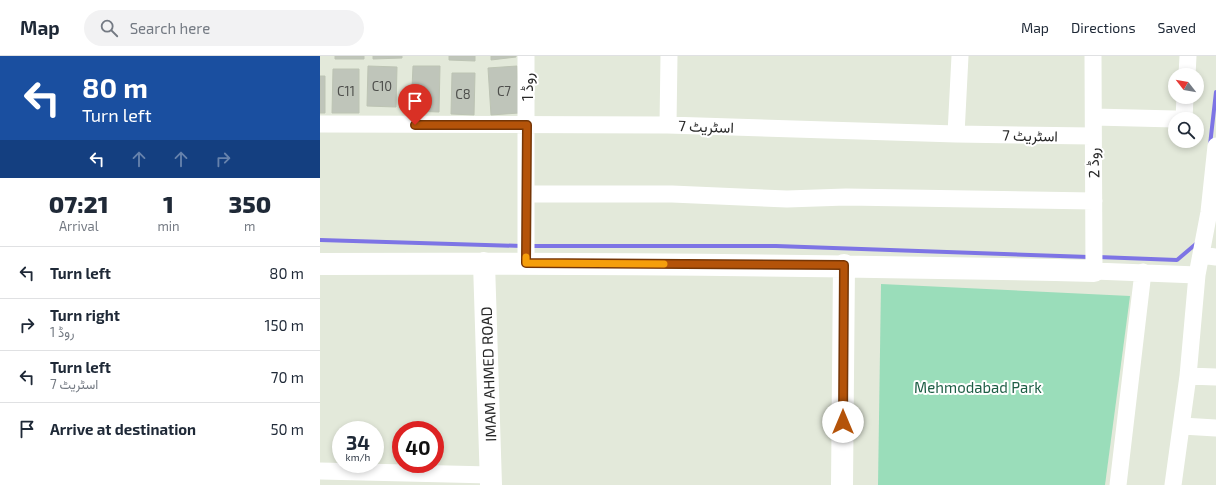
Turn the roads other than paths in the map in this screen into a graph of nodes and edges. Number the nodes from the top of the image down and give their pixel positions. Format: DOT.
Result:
graph roads {
  1 [pos="526,56"];
  2 [pos="669,56"];
  3 [pos="960,56"];
  4 [pos="1093,56"];
  5 [pos="1188,56"];
  6 [pos="1187,68"];
  7 [pos="1094,117"];
  8 [pos="1168,119"];
  9 [pos="320,124"];
  10 [pos="527,125"];
  11 [pos="668,125"];
  12 [pos="956,134"];
  13 [pos="1092,136"];
  14 [pos="1216,146"];
  15 [pos="1215,167"];
  16 [pos="527,194"];
  17 [pos="1094,205"];
  18 [pos="1212,212"];
  19 [pos="526,255"];
  20 [pos="1208,256"];
  21 [pos="484,263"];
  22 [pos="320,264"];
  23 [pos="844,265"];
  24 [pos="1094,265"];
  25 [pos="1143,272"];
  26 [pos="1198,275"];
  27 [pos="1188,376"];
  28 [pos="1216,377"];
  29 [pos="1182,426"];
  30 [pos="1216,428"];
  31 [pos="320,471"];
  32 [pos="491,480"];
  33 [pos="842,485"];
  34 [pos="1118,485"];
  35 [pos="1172,485"];
  1 -- 10 [label="street, روڈ 1"];
  2 -- 11 [label="street"];
  3 -- 12 [label="street"];
  4 -- 7 [label="street, روڈ 2"];
  5 -- 6 [label="street"];
  7 -- 8 [label="street"];
  7 -- 13 [label="street, روڈ 2"];
  9 -- 10 [label="street, اسٹریٹ 7"];
  10 -- 11 [label="street, اسٹریٹ 7"];
  10 -- 16 [label="street, روڈ 1"];
  11 -- 12 [label="street, اسٹریٹ 7"];
  12 -- 13 [label="street, اسٹریٹ 7"];
  13 -- 17 [label="street, روڈ 2"];
  14 -- 15 [label="street"];
  15 -- 18 [label="street"];
  16 -- 17 [label="street"];
  16 -- 19 [label="street, روڈ 1"];
  17 -- 24 [label="street, روڈ 2"];
  18 -- 20 [label="street"];
  19 -- 21 [label="street"];
  19 -- 23 [label="street"];
  20 -- 26 [label="street"];
  21 -- 22 [label="street"];
  21 -- 32 [label="street, IMAM AHMED ROAD"];
  23 -- 24 [label="street"];
  23 -- 33 [label="street"];
  24 -- 25 [label="street"];
  25 -- 26 [label="street"];
  25 -- 34 [label="street"];
  26 -- 27 [label="street"];
  27 -- 28 [label="street"];
  27 -- 29 [label="street"];
  29 -- 30 [label="street"];
  29 -- 35 [label="street"];
  31 -- 32 [label="street"];
}
